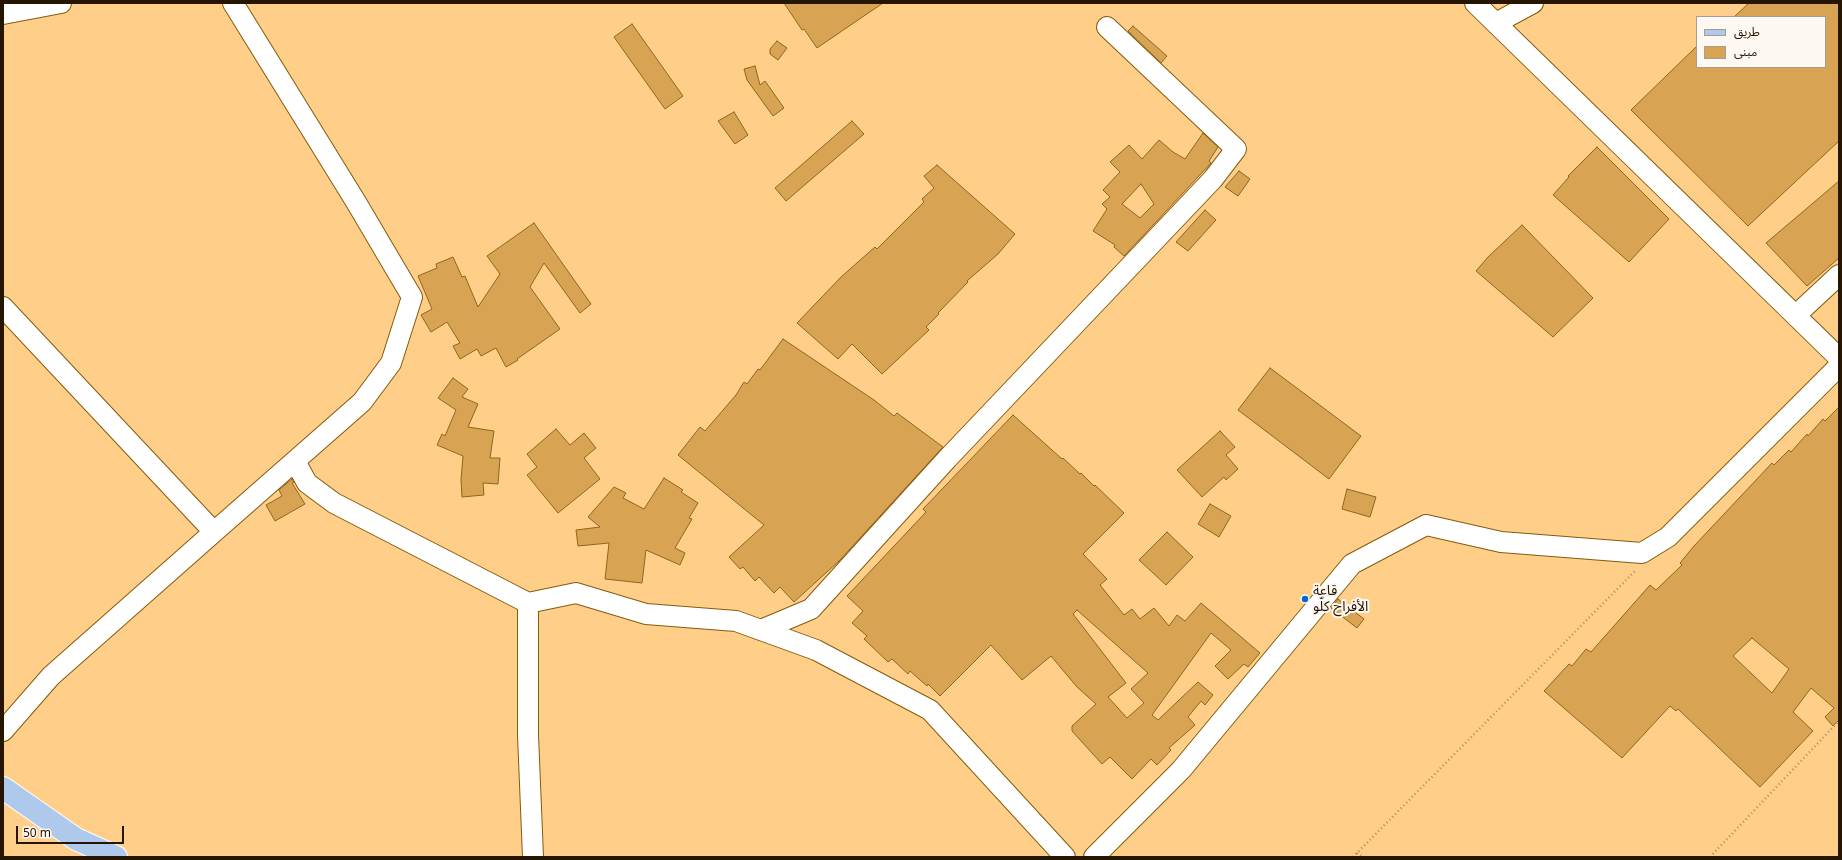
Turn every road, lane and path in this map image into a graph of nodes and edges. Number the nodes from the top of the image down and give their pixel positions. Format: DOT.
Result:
graph roads {
  1 [pos="61,3"];
  2 [pos="233,3"];
  3 [pos="1475,3"];
  4 [pos="1533,3"];
  5 [pos="3,14"];
  6 [pos="1496,23"];
  7 [pos="1107,27"];
  8 [pos="1839,275"];
  9 [pos="3,307"];
  10 [pos="1796,315"];
  11 [pos="1839,358"];
  12 [pos="1839,366"];
  13 [pos="294,461"];
  14 [pos="214,532"];
  15 [pos="1640,565"];
  16 [pos="528,602"];
  17 [pos="761,630"];
  18 [pos="1839,721"];
  19 [pos="3,731"];
  20 [pos="3,788"];
  21 [pos="1357,852"];
  22 [pos="116,857"];
  23 [pos="533,857"];
  24 [pos="1065,857"];
  25 [pos="1094,857"];
  26 [pos="1353,857"];
  27 [pos="1364,857"];
  28 [pos="1710,857"];
  1 -- 5 [label="street"];
  2 -- 13 [label="street"];
  3 -- 6 [label="street"];
  4 -- 6 [label="street"];
  6 -- 10 [label="street"];
  7 -- 17 [label="street"];
  8 -- 10 [label="street"];
  9 -- 14 [label="street"];
  10 -- 11 [label="street"];
  12 -- 25 [label="street"];
  13 -- 14 [label="street"];
  13 -- 16 [label="street"];
  14 -- 19 [label="street"];
  15 -- 21 [label="path"];
  16 -- 17 [label="street"];
  16 -- 23 [label="street"];
  17 -- 24 [label="street"];
  18 -- 28 [label="path"];
  20 -- 22 [label="main road"];
  21 -- 26 [label="path"];
  21 -- 27 [label="path"];
}
